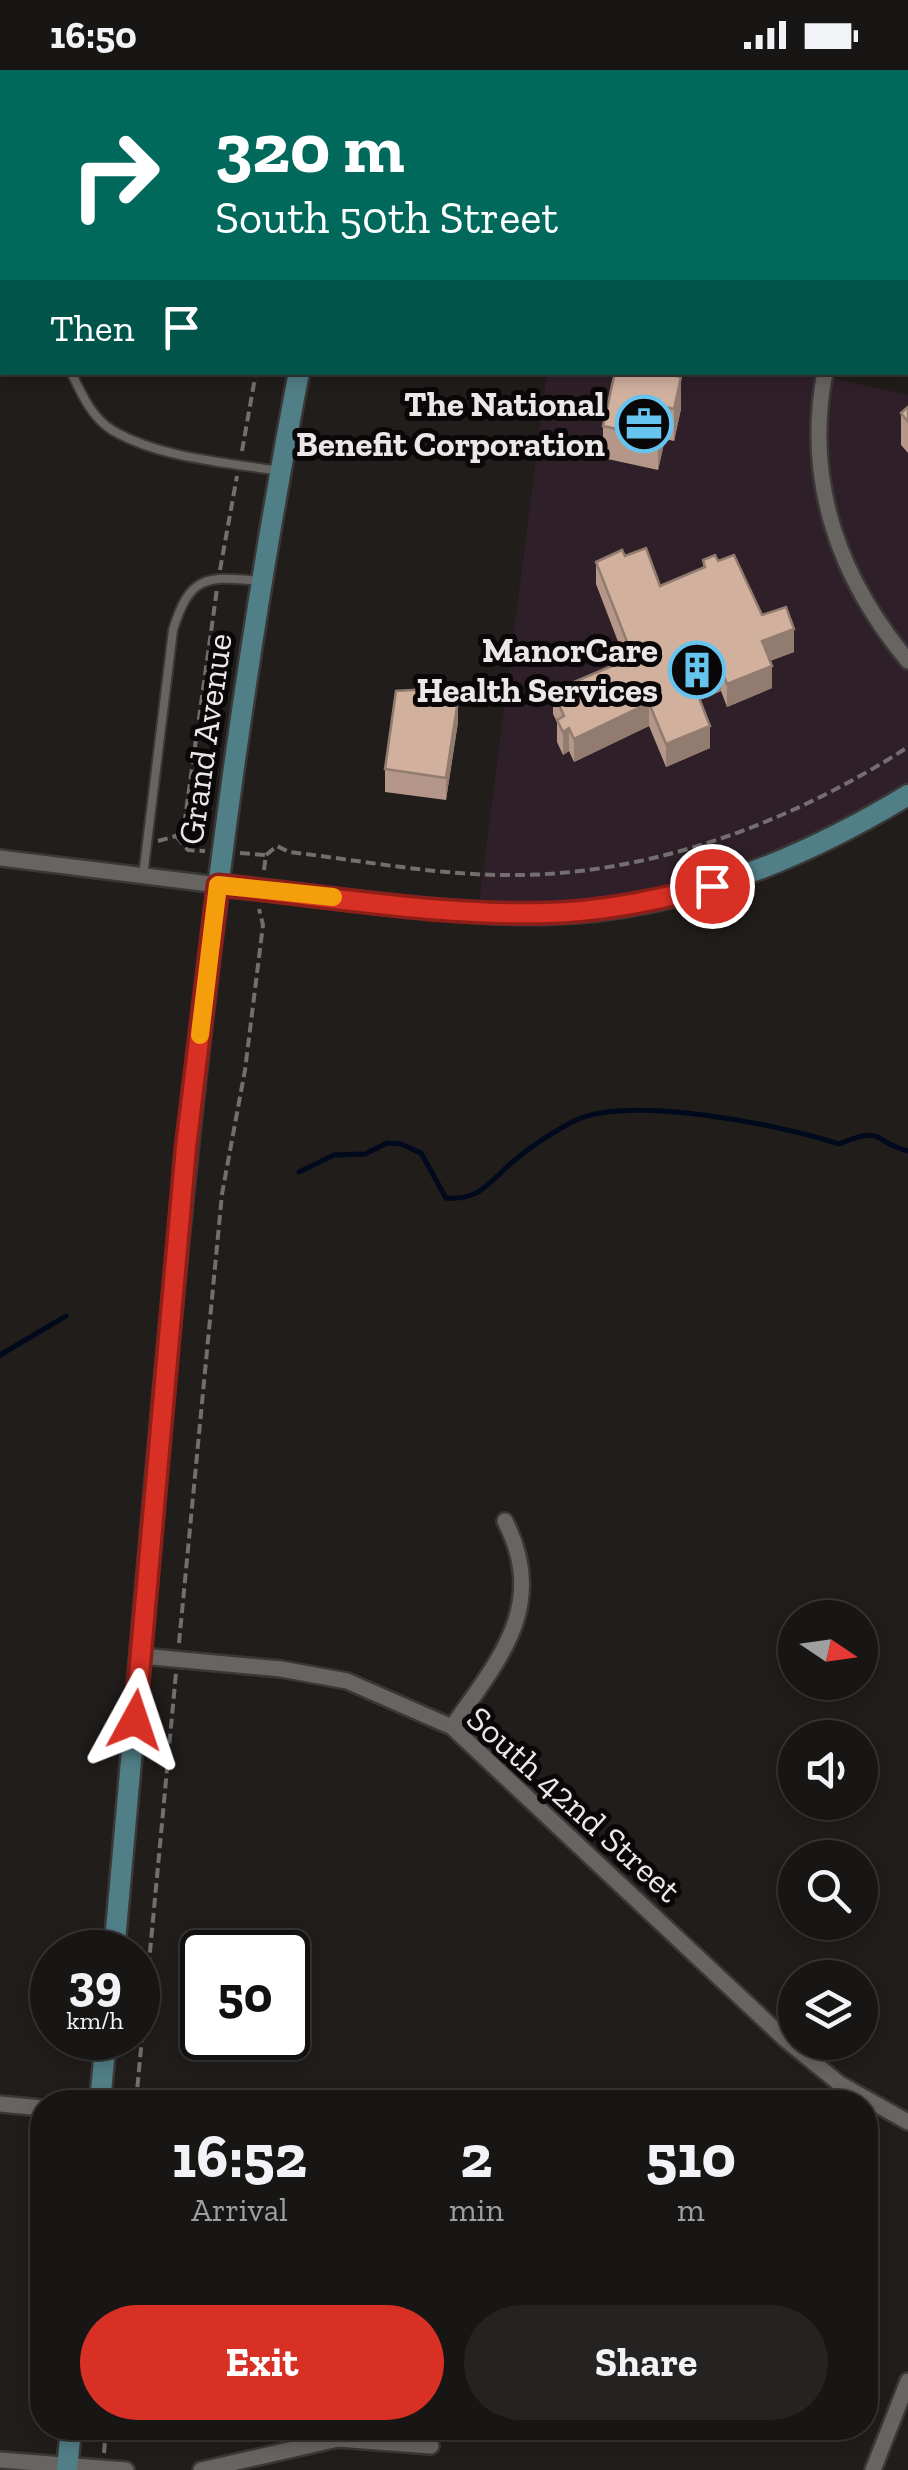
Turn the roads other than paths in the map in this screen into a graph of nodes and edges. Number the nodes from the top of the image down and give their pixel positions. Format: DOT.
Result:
graph roads {
  1 [pos="72,375"];
  2 [pos="298,375"];
  3 [pos="826,375"];
  4 [pos="281,471"];
  5 [pos="259,581"];
  6 [pos="908,661"];
  7 [pos="908,796"];
  8 [pos="0,858"];
  9 [pos="143,876"];
  10 [pos="218,885"];
  11 [pos="505,1520"];
  12 [pos="141,1656"];
  13 [pos="452,1728"];
  14 [pos="116,1930"];
  15 [pos="104,2060"];
  16 [pos="101,2090"];
  17 [pos="851,2090"];
  18 [pos="0,2104"];
  19 [pos="878,2105"];
  20 [pos="30,2107"];
  21 [pos="908,2122"];
  22 [pos="908,2381"];
  23 [pos="69,2440"];
  24 [pos="334,2440"];
  25 [pos="351,2440"];
  26 [pos="431,2446"];
  27 [pos="0,2460"];
  28 [pos="67,2468"];
  29 [pos="126,2470"];
  30 [pos="202,2470"];
  31 [pos="873,2470"];
  1 -- 4 [label="lane"];
  2 -- 4 [label="main road, Grand Avenue"];
  3 -- 6 [label="street"];
  4 -- 5 [label="main road, Grand Avenue"];
  5 -- 9 [label="lane"];
  5 -- 10 [label="main road, Grand Avenue"];
  7 -- 10 [label="main road"];
  8 -- 9 [label="street"];
  9 -- 10 [label="street"];
  10 -- 12 [label="main road, Grand Avenue"];
  11 -- 13 [label="street"];
  12 -- 13 [label="street, South 42nd Street"];
  12 -- 14 [label="main road, Grand Avenue"];
  13 -- 17 [label="street, South 42nd Street"];
  15 -- 16 [label="main road"];
  18 -- 20 [label="street"];
  19 -- 21 [label="street, South 42nd Street"];
  22 -- 31 [label="street"];
  23 -- 28 [label="main road"];
  24 -- 30 [label="street"];
  25 -- 26 [label="street"];
  27 -- 28 [label="street"];
  28 -- 29 [label="street"];
}
